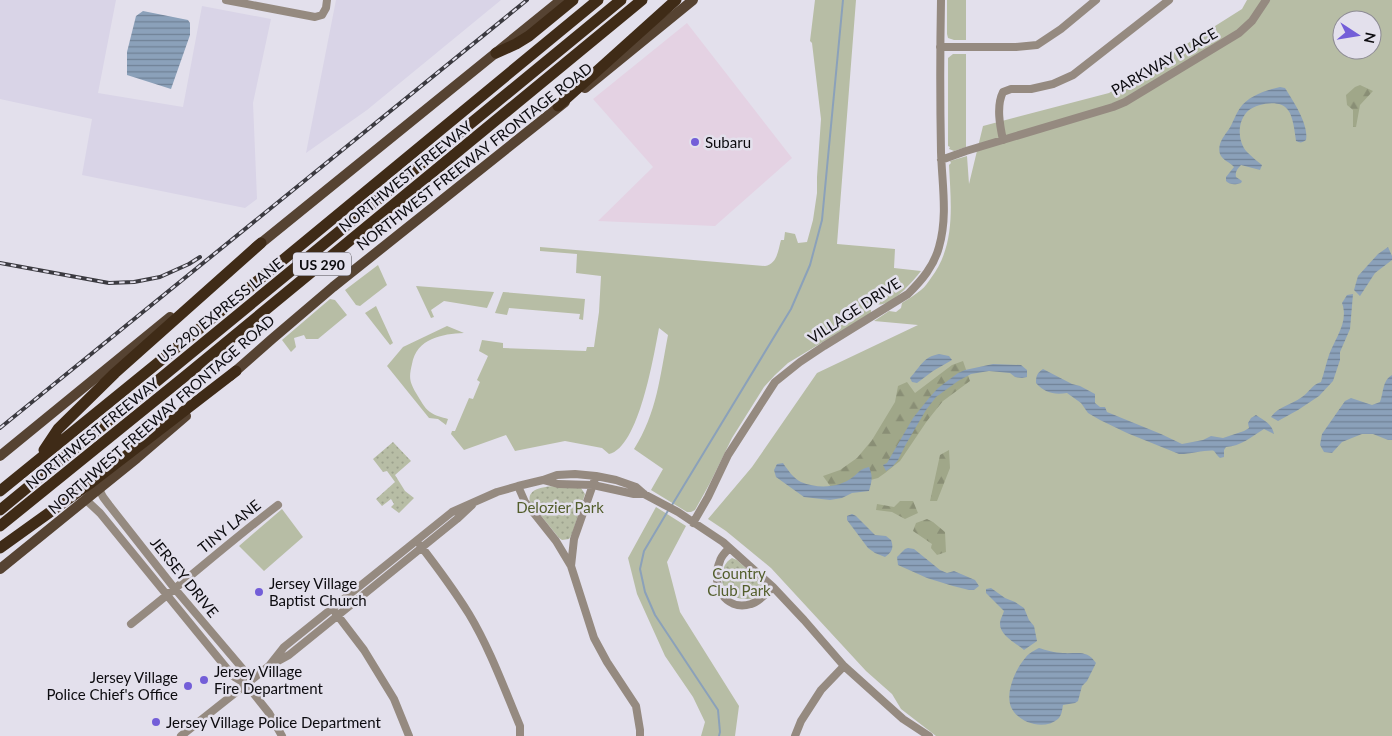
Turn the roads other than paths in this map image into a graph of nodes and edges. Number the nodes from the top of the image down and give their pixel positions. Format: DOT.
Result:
graph roads {
  1 [pos="226,0"];
  2 [pos="327,0"];
  3 [pos="561,0"];
  4 [pos="573,0"];
  5 [pos="598,0"];
  6 [pos="621,0"];
  7 [pos="642,0"];
  8 [pos="676,0"];
  9 [pos="693,0"];
  10 [pos="941,0"];
  11 [pos="1096,0"];
  12 [pos="1169,0"];
  13 [pos="1266,0"];
  14 [pos="940,47"];
  15 [pos="496,53"];
  16 [pos="558,106"];
  17 [pos="1004,140"];
  18 [pos="941,160"];
  19 [pos="261,243"];
  20 [pos="236,370"];
  21 [pos="0,456"];
  22 [pos="37,461"];
  23 [pos="596,476"];
  24 [pos="543,480"];
  25 [pos="593,485"];
  26 [pos="518,486"];
  27 [pos="99,489"];
  28 [pos="0,491"];
  29 [pos="644,494"];
  30 [pos="86,500"];
  31 [pos="278,505"];
  32 [pos="0,510"];
  33 [pos="693,523"];
  34 [pos="0,526"];
  35 [pos="419,544"];
  36 [pos="0,548"];
  37 [pos="729,548"];
  38 [pos="571,566"];
  39 [pos="0,569"];
  40 [pos="773,587"];
  41 [pos="175,589"];
  42 [pos="167,595"];
  43 [pos="333,608"];
  44 [pos="338,615"];
  45 [pos="131,624"];
  46 [pos="269,666"];
  47 [pos="844,666"];
  48 [pos="246,684"];
  49 [pos="181,736"];
  50 [pos="282,736"];
  51 [pos="409,736"];
  52 [pos="520,736"];
  53 [pos="640,736"];
  54 [pos="794,736"];
  55 [pos="929,736"];
  1 -- 2 [label="street"];
  3 -- 15 [label="main road"];
  4 -- 15 [label="highway"];
  5 -- 22 [label="highway, NORTHWEST FREEWAY / US 290"];
  6 -- 32 [label="highway, US 290 EXPRESS LANE"];
  7 -- 34 [label="highway, NORTHWEST FREEWAY / US 290"];
  8 -- 16 [label="highway"];
  9 -- 16 [label="main road, NORTHWEST FREEWAY FRONTAGE ROAD"];
  10 -- 14 [label="street, VILLAGE DRIVE"];
  11 -- 14 [label="street"];
  12 -- 17 [label="street"];
  13 -- 17 [label="street, PARKWAY PLACE"];
  14 -- 18 [label="street, VILLAGE DRIVE"];
  15 -- 19 [label="main road"];
  16 -- 20 [label="main road, NORTHWEST FREEWAY FRONTAGE ROAD"];
  17 -- 18 [label="street, PARKWAY PLACE"];
  18 -- 33 [label="street, VILLAGE DRIVE"];
  19 -- 21 [label="main road"];
  19 -- 22 [label="highway"];
  20 -- 27 [label="main road, NORTHWEST FREEWAY FRONTAGE ROAD"];
  20 -- 36 [label="highway"];
  22 -- 28 [label="highway, NORTHWEST FREEWAY / US 290"];
  23 -- 24 [label="street"];
  23 -- 25 [label="street"];
  23 -- 29 [label="street"];
  24 -- 25 [label="street"];
  24 -- 26 [label="street"];
  25 -- 29 [label="street"];
  25 -- 38 [label="street"];
  26 -- 35 [label="street"];
  26 -- 38 [label="street"];
  27 -- 30 [label="main road, NORTHWEST FREEWAY FRONTAGE ROAD"];
  27 -- 41 [label="street, JERSEY DRIVE"];
  29 -- 33 [label="street"];
  30 -- 39 [label="main road, NORTHWEST FREEWAY FRONTAGE ROAD"];
  30 -- 42 [label="street, JERSEY DRIVE"];
  31 -- 41 [label="street, TINY LANE"];
  33 -- 37 [label="street"];
  35 -- 43 [label="street"];
  35 -- 44 [label="street"];
  35 -- 52 [label="street"];
  37 -- 40 [label="street"];
  37 -- 40 [label="street"];
  38 -- 53 [label="street"];
  40 -- 47 [label="street"];
  41 -- 42 [label="street, TINY LANE"];
  41 -- 48 [label="street, JERSEY DRIVE"];
  42 -- 45 [label="street, TINY LANE"];
  42 -- 48 [label="street, JERSEY DRIVE"];
  43 -- 44 [label="street"];
  43 -- 46 [label="street"];
  44 -- 46 [label="street"];
  44 -- 51 [label="street"];
  46 -- 48 [label="street"];
  47 -- 54 [label="street"];
  47 -- 55 [label="street"];
  48 -- 49 [label="street"];
  48 -- 50 [label="street, JERSEY DRIVE"];
}
